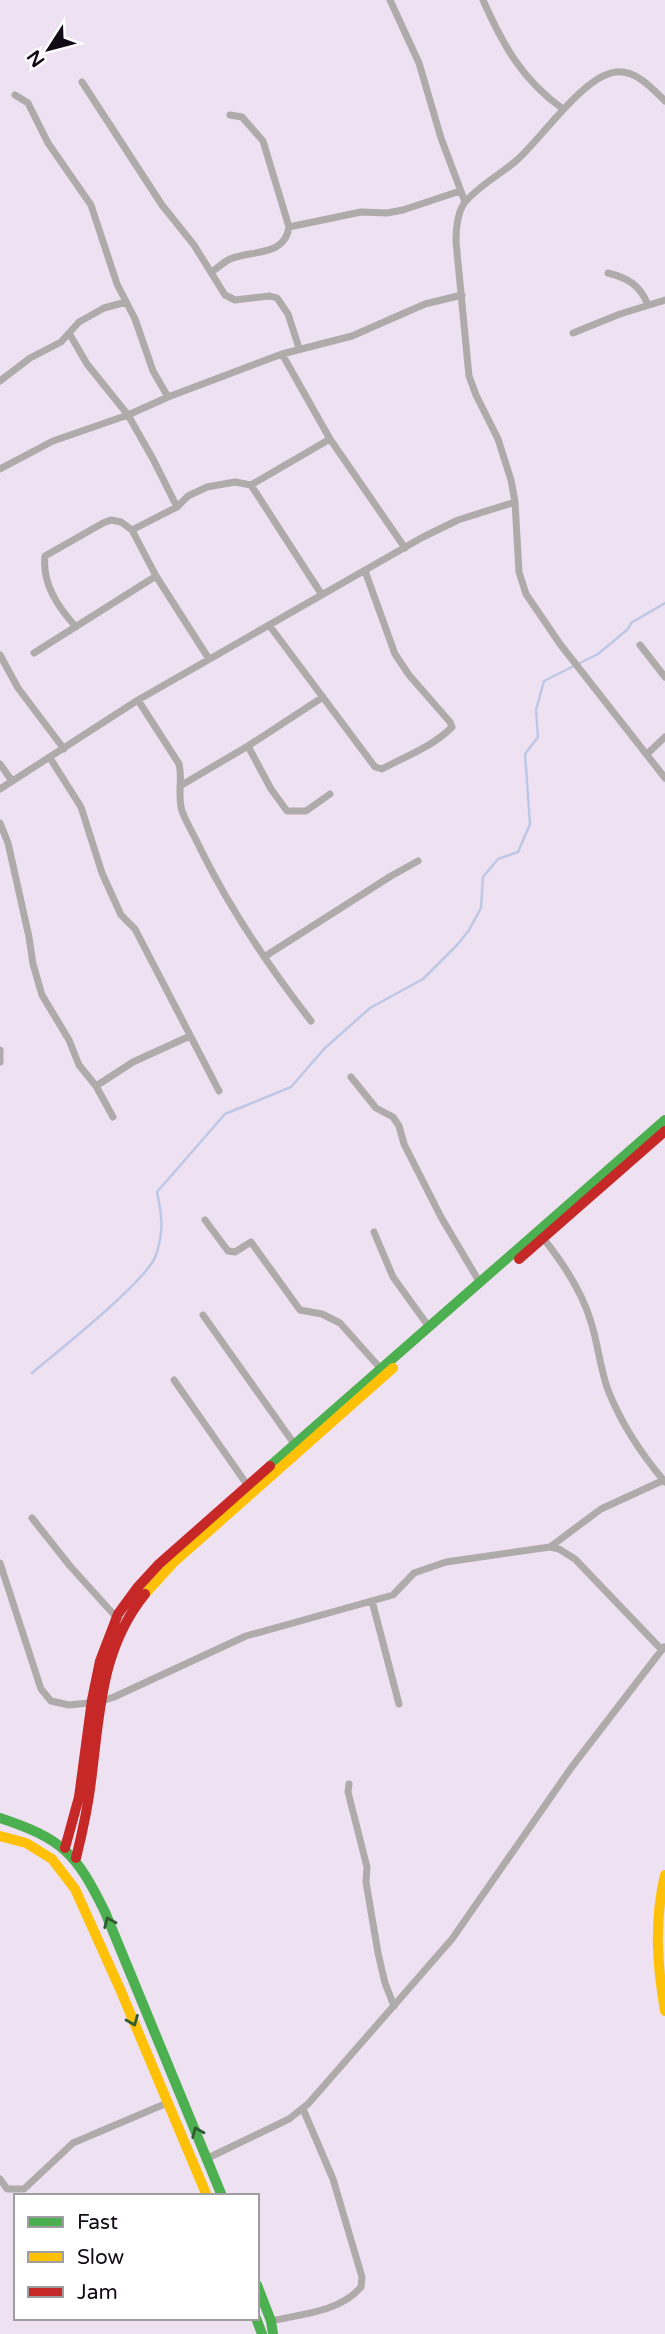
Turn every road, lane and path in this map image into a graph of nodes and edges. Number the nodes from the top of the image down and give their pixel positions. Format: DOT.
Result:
graph roads {
  1 [pos="390,0"];
  2 [pos="483,0"];
  3 [pos="82,82"];
  4 [pos="15,95"];
  5 [pos="665,102"];
  6 [pos="563,109"];
  7 [pos="230,115"];
  8 [pos="460,191"];
  9 [pos="465,202"];
  10 [pos="289,227"];
  11 [pos="212,272"];
  12 [pos="608,273"];
  13 [pos="462,296"];
  14 [pos="665,300"];
  15 [pos="126,302"];
  16 [pos="648,305"];
  17 [pos="69,333"];
  18 [pos="573,333"];
  19 [pos="299,348"];
  20 [pos="282,354"];
  21 [pos="0,381"];
  22 [pos="168,397"];
  23 [pos="128,415"];
  24 [pos="330,439"];
  25 [pos="0,469"];
  26 [pos="251,485"];
  27 [pos="515,502"];
  28 [pos="177,507"];
  29 [pos="132,530"];
  30 [pos="405,548"];
  31 [pos="365,571"];
  32 [pos="156,576"];
  33 [pos="322,595"];
  34 [pos="269,625"];
  35 [pos="76,627"];
  36 [pos="640,645"];
  37 [pos="34,653"];
  38 [pos="0,655"];
  39 [pos="209,659"];
  40 [pos="665,677"];
  41 [pos="323,697"];
  42 [pos="138,700"];
  43 [pos="665,737"];
  44 [pos="248,746"];
  45 [pos="64,749"];
  46 [pos="647,754"];
  47 [pos="50,758"];
  48 [pos="0,764"];
  49 [pos="665,778"];
  50 [pos="12,781"];
  51 [pos="180,786"];
  52 [pos="0,789"];
  53 [pos="330,794"];
  54 [pos="0,823"];
  55 [pos="418,861"];
  56 [pos="264,957"];
  57 [pos="311,1021"];
  58 [pos="190,1036"];
  59 [pos="0,1050"];
  60 [pos="0,1062"];
  61 [pos="351,1077"];
  62 [pos="96,1086"];
  63 [pos="219,1091"];
  64 [pos="113,1117"];
  65 [pos="665,1119"];
  66 [pos="665,1130"];
  67 [pos="205,1220"];
  68 [pos="374,1232"];
  69 [pos="543,1238"];
  70 [pos="480,1283"];
  71 [pos="203,1315"];
  72 [pos="429,1327"];
  73 [pos="381,1369"];
  74 [pos="174,1380"];
  75 [pos="295,1445"];
  76 [pos="664,1481"];
  77 [pos="248,1486"];
  78 [pos="32,1518"];
  79 [pos="550,1547"];
  80 [pos="0,1563"];
  81 [pos="372,1601"];
  82 [pos="120,1621"];
  83 [pos="664,1648"];
  84 [pos="95,1703"];
  85 [pos="399,1704"];
  86 [pos="349,1784"];
  87 [pos="0,1818"];
  88 [pos="0,1836"];
  89 [pos="65,1848"];
  90 [pos="76,1858"];
  91 [pos="665,1875"];
  92 [pos="135,1984"];
  93 [pos="120,1989"];
  94 [pos="394,2006"];
  95 [pos="665,2011"];
  96 [pos="167,2103"];
  97 [pos="303,2109"];
  98 [pos="208,2158"];
  99 [pos="0,2179"];
  100 [pos="206,2194"];
  101 [pos="221,2194"];
  102 [pos="259,2290"];
  103 [pos="271,2321"];
  104 [pos="273,2334"];
  1 -- 8 [label="street"];
  2 -- 6 [label="street"];
  3 -- 11 [label="street"];
  4 -- 15 [label="street"];
  5 -- 6 [label="street"];
  6 -- 9 [label="street"];
  7 -- 10 [label="street"];
  8 -- 9 [label="street"];
  8 -- 10 [label="street"];
  9 -- 13 [label="street"];
  10 -- 11 [label="street"];
  11 -- 19 [label="street"];
  12 -- 16 [label="street"];
  13 -- 19 [label="street"];
  13 -- 27 [label="street"];
  14 -- 16 [label="street"];
  15 -- 17 [label="street"];
  15 -- 22 [label="street"];
  16 -- 18 [label="street"];
  17 -- 21 [label="street"];
  17 -- 23 [label="street"];
  19 -- 20 [label="street"];
  20 -- 22 [label="street"];
  20 -- 24 [label="street"];
  22 -- 23 [label="street"];
  23 -- 25 [label="street"];
  23 -- 28 [label="street"];
  24 -- 26 [label="street"];
  24 -- 30 [label="street"];
  26 -- 28 [label="street"];
  26 -- 33 [label="street"];
  27 -- 30 [label="street"];
  27 -- 46 [label="street"];
  28 -- 29 [label="street"];
  29 -- 32 [label="street"];
  29 -- 35 [label="street"];
  30 -- 31 [label="street"];
  31 -- 33 [label="street"];
  31 -- 41 [label="street"];
  32 -- 35 [label="street"];
  32 -- 39 [label="street"];
  33 -- 34 [label="street"];
  34 -- 39 [label="street"];
  34 -- 41 [label="street"];
  35 -- 37 [label="street"];
  36 -- 40 [label="street"];
  38 -- 45 [label="street"];
  39 -- 42 [label="street"];
  41 -- 44 [label="street"];
  42 -- 45 [label="street"];
  42 -- 51 [label="street"];
  43 -- 46 [label="street"];
  44 -- 51 [label="street"];
  44 -- 53 [label="street"];
  45 -- 47 [label="street"];
  46 -- 49 [label="street"];
  47 -- 50 [label="street"];
  47 -- 58 [label="street"];
  48 -- 50 [label="street"];
  50 -- 52 [label="street"];
  51 -- 56 [label="street"];
  54 -- 62 [label="street"];
  55 -- 56 [label="street"];
  56 -- 57 [label="street"];
  58 -- 62 [label="street"];
  58 -- 63 [label="street"];
  59 -- 60 [label="street"];
  61 -- 70 [label="street"];
  62 -- 64 [label="street"];
  65 -- 70 [label="main road"];
  66 -- 69 [label="main road"];
  67 -- 73 [label="street"];
  68 -- 72 [label="street"];
  69 -- 76 [label="street"];
  69 -- 82 [label="main road"];
  70 -- 72 [label="main road"];
  71 -- 75 [label="street"];
  72 -- 73 [label="main road"];
  73 -- 75 [label="main road"];
  74 -- 77 [label="street"];
  75 -- 77 [label="main road"];
  76 -- 79 [label="street"];
  77 -- 82 [label="main road"];
  78 -- 82 [label="street"];
  79 -- 81 [label="street"];
  79 -- 83 [label="street"];
  80 -- 84 [label="street"];
  81 -- 84 [label="street"];
  81 -- 85 [label="street"];
  82 -- 84 [label="main road"];
  83 -- 94 [label="street"];
  84 -- 89 [label="main road"];
  84 -- 90 [label="main road"];
  86 -- 94 [label="street"];
  87 -- 89 [label="main road"];
  88 -- 93 [label="main road"];
  89 -- 90 [label="main road"];
  92 -- 90 [label="main road, one-way"];
  91 -- 95 [label="main road"];
  92 -- 93 [label="main road"];
  98 -- 92 [label="main road, one-way"];
  93 -- 96 [label="main road, one-way"];
  94 -- 97 [label="street"];
  96 -- 99 [label="street"];
  96 -- 100 [label="main road"];
  97 -- 98 [label="street"];
  97 -- 103 [label="street"];
  98 -- 101 [label="main road"];
  102 -- 103 [label="main road"];
  103 -- 104 [label="main road"];
}
